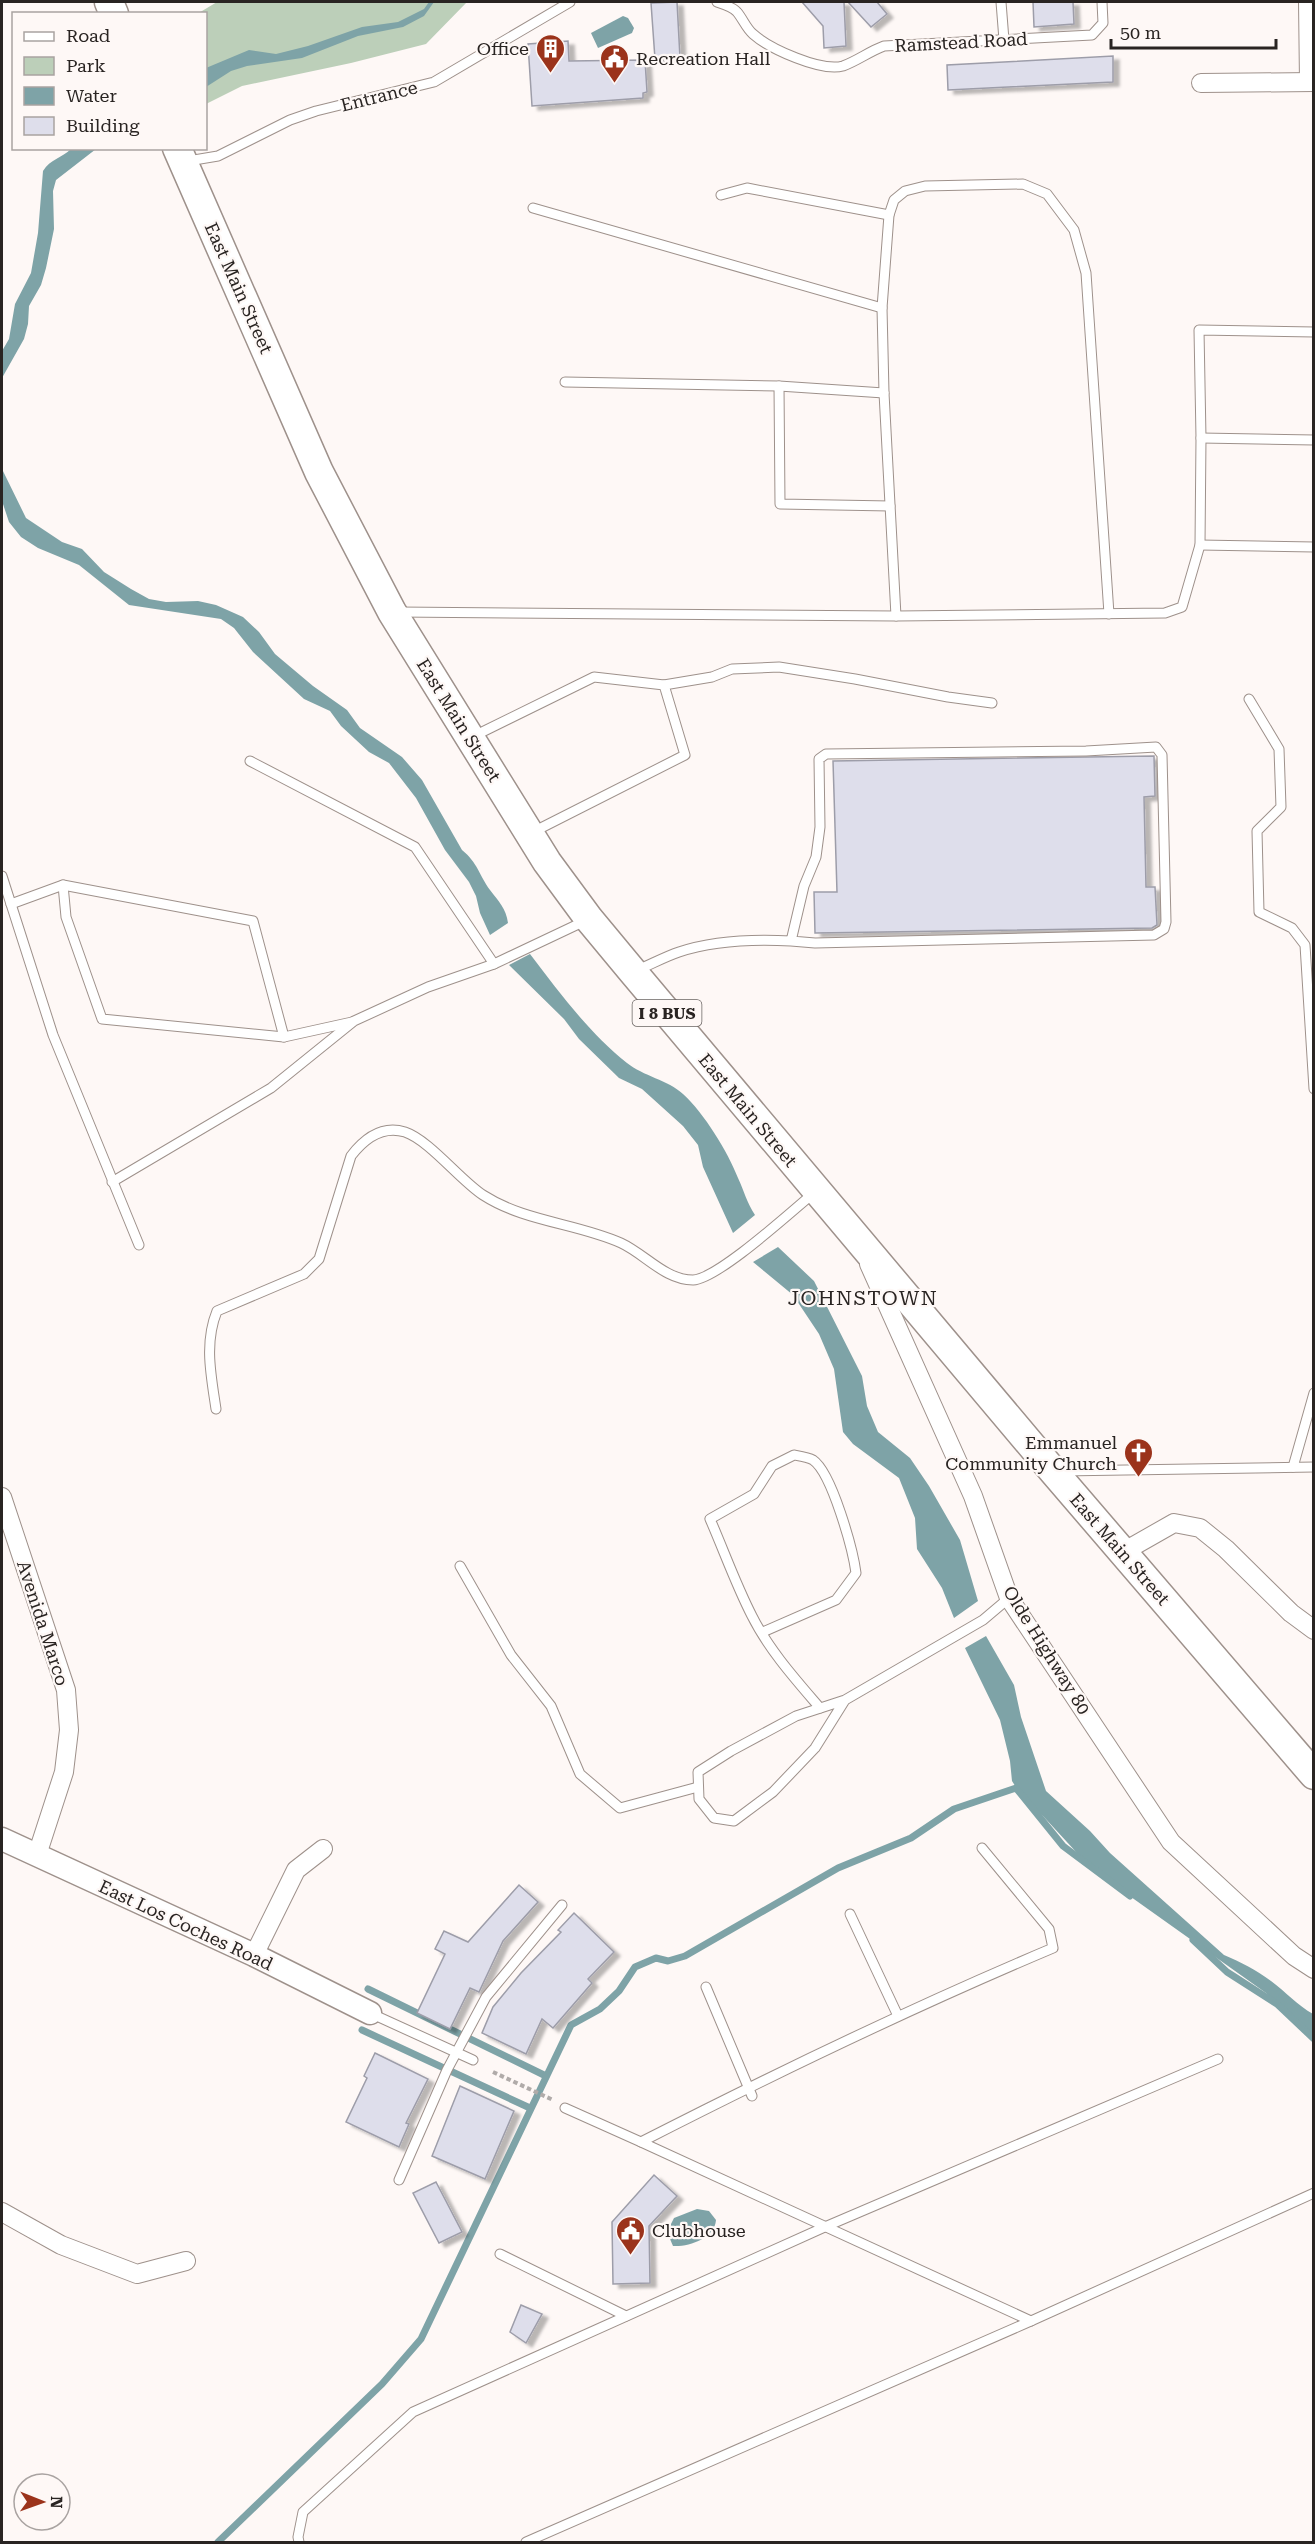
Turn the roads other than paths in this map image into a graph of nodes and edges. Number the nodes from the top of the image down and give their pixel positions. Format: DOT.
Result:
graph roads {
  1 [pos="570,2"];
  2 [pos="717,2"];
  3 [pos="1001,2"];
  4 [pos="1308,2"];
  5 [pos="1102,4"];
  6 [pos="736,6"];
  7 [pos="1004,39"];
  8 [pos="1311,82"];
  9 [pos="1201,83"];
  10 [pos="178,151"];
  11 [pos="212,157"];
  12 [pos="196,191"];
  13 [pos="721,195"];
  14 [pos="533,208"];
  15 [pos="889,215"];
  16 [pos="882,308"];
  17 [pos="1314,332"];
  18 [pos="565,382"];
  19 [pos="779,386"];
  20 [pos="884,393"];
  21 [pos="1201,438"];
  22 [pos="1314,440"];
  23 [pos="890,506"];
  24 [pos="1200,545"];
  25 [pos="1314,547"];
  26 [pos="392,612"];
  27 [pos="1109,614"];
  28 [pos="896,616"];
  29 [pos="664,685"];
  30 [pos="1249,699"];
  31 [pos="992,703"];
  32 [pos="470,738"];
  33 [pos="250,761"];
  34 [pos="529,834"];
  35 [pos="2,876"];
  36 [pos="63,885"];
  37 [pos="11,904"];
  38 [pos="589,919"];
  39 [pos="791,941"];
  40 [pos="494,964"];
  41 [pos="633,972"];
  42 [pos="354,1021"];
  43 [pos="284,1037"];
  44 [pos="1314,1089"];
  45 [pos="112,1182"];
  46 [pos="817,1191"];
  47 [pos="857,1237"];
  48 [pos="139,1245"];
  49 [pos="1314,1392"];
  50 [pos="216,1409"];
  51 [pos="1293,1467"];
  52 [pos="1314,1467"];
  53 [pos="1053,1471"];
  54 [pos="2,1497"];
  55 [pos="1123,1552"];
  56 [pos="460,1566"];
  57 [pos="1009,1598"];
  58 [pos="1314,1630"];
  59 [pos="763,1632"];
  60 [pos="845,1701"];
  61 [pos="820,1708"];
  62 [pos="1314,1775"];
  63 [pos="699,1787"];
  64 [pos="2,1839"];
  65 [pos="982,1848"];
  66 [pos="323,1849"];
  67 [pos="37,1855"];
  68 [pos="562,1905"];
  69 [pos="850,1914"];
  70 [pos="254,1955"];
  71 [pos="1314,1969"];
  72 [pos="706,1987"];
  73 [pos="370,2013"];
  74 [pos="898,2016"];
  75 [pos="457,2053"];
  76 [pos="474,2060"];
  77 [pos="1218,2060"];
  78 [pos="750,2091"];
  79 [pos="565,2108"];
  80 [pos="641,2142"];
  81 [pos="399,2180"];
  82 [pos="1314,2193"];
  83 [pos="2,2212"];
  84 [pos="827,2226"];
  85 [pos="500,2254"];
  86 [pos="186,2261"];
  87 [pos="626,2316"];
  88 [pos="1031,2321"];
  89 [pos="299,2542"];
  90 [pos="526,2542"];
  1 -- 11 [label="lane, Entrance"];
  2 -- 6 [label="lane, Ramstead Road"];
  3 -- 7 [label="lane"];
  4 -- 8 [label="street"];
  5 -- 7 [label="lane, Ramstead Road"];
  6 -- 7 [label="lane, Ramstead Road"];
  8 -- 9 [label="street"];
  10 -- 11 [label="lane, Entrance"];
  10 -- 12 [label="main road, East Main Street / I 8 BUS"];
  11 -- 12 [label="lane"];
  12 -- 26 [label="main road, East Main Street / I 8 BUS"];
  13 -- 15 [label="lane"];
  14 -- 16 [label="lane"];
  15 -- 16 [label="lane"];
  15 -- 27 [label="lane"];
  16 -- 20 [label="lane"];
  17 -- 21 [label="lane"];
  18 -- 19 [label="lane"];
  19 -- 20 [label="lane"];
  19 -- 23 [label="lane"];
  20 -- 23 [label="lane"];
  21 -- 22 [label="lane"];
  21 -- 24 [label="lane"];
  23 -- 28 [label="lane"];
  24 -- 25 [label="lane"];
  24 -- 27 [label="lane"];
  26 -- 28 [label="lane"];
  26 -- 32 [label="main road, East Main Street / I 8 BUS"];
  27 -- 28 [label="lane"];
  29 -- 31 [label="lane"];
  29 -- 32 [label="lane"];
  29 -- 34 [label="lane"];
  30 -- 44 [label="lane"];
  32 -- 34 [label="main road, East Main Street / I 8 BUS"];
  33 -- 40 [label="lane"];
  34 -- 38 [label="main road, East Main Street / I 8 BUS"];
  35 -- 37 [label="lane"];
  36 -- 37 [label="lane"];
  36 -- 43 [label="lane"];
  36 -- 43 [label="lane"];
  37 -- 45 [label="lane"];
  38 -- 40 [label="lane"];
  38 -- 41 [label="main road, East Main Street / I 8 BUS"];
  39 -- 39 [label="lane"];
  39 -- 41 [label="lane"];
  40 -- 42 [label="lane"];
  41 -- 46 [label="main road, East Main Street / I 8 BUS"];
  42 -- 43 [label="lane"];
  42 -- 45 [label="lane"];
  45 -- 48 [label="lane"];
  46 -- 47 [label="main road, East Main Street / I 8 BUS"];
  46 -- 50 [label="lane"];
  47 -- 53 [label="main road, East Main Street / I 8 BUS"];
  47 -- 57 [label="street, Olde Highway 80"];
  49 -- 51 [label="lane"];
  51 -- 52 [label="lane"];
  51 -- 53 [label="lane"];
  53 -- 55 [label="main road, East Main Street / I 8 BUS"];
  54 -- 67 [label="street, Avenida Marco"];
  55 -- 58 [label="street"];
  55 -- 62 [label="main road, East Main Street / I 8 BUS"];
  56 -- 63 [label="lane"];
  57 -- 60 [label="lane"];
  57 -- 71 [label="street, Olde Highway 80"];
  59 -- 59 [label="lane"];
  59 -- 61 [label="lane"];
  60 -- 61 [label="lane"];
  60 -- 63 [label="lane"];
  61 -- 63 [label="lane"];
  64 -- 67 [label="street, East Los Coches Road"];
  65 -- 74 [label="lane"];
  66 -- 70 [label="street"];
  67 -- 70 [label="street, East Los Coches Road"];
  68 -- 75 [label="lane"];
  69 -- 74 [label="lane"];
  70 -- 73 [label="street, East Los Coches Road"];
  72 -- 78 [label="lane"];
  73 -- 75 [label="lane"];
  74 -- 78 [label="lane"];
  75 -- 76 [label="lane"];
  75 -- 81 [label="lane"];
  77 -- 84 [label="lane"];
  78 -- 80 [label="lane"];
  79 -- 80 [label="lane"];
  80 -- 84 [label="lane"];
  82 -- 88 [label="lane"];
  83 -- 86 [label="street"];
  84 -- 87 [label="lane"];
  84 -- 88 [label="lane"];
  85 -- 87 [label="lane"];
  87 -- 89 [label="lane"];
  88 -- 90 [label="lane"];
}
